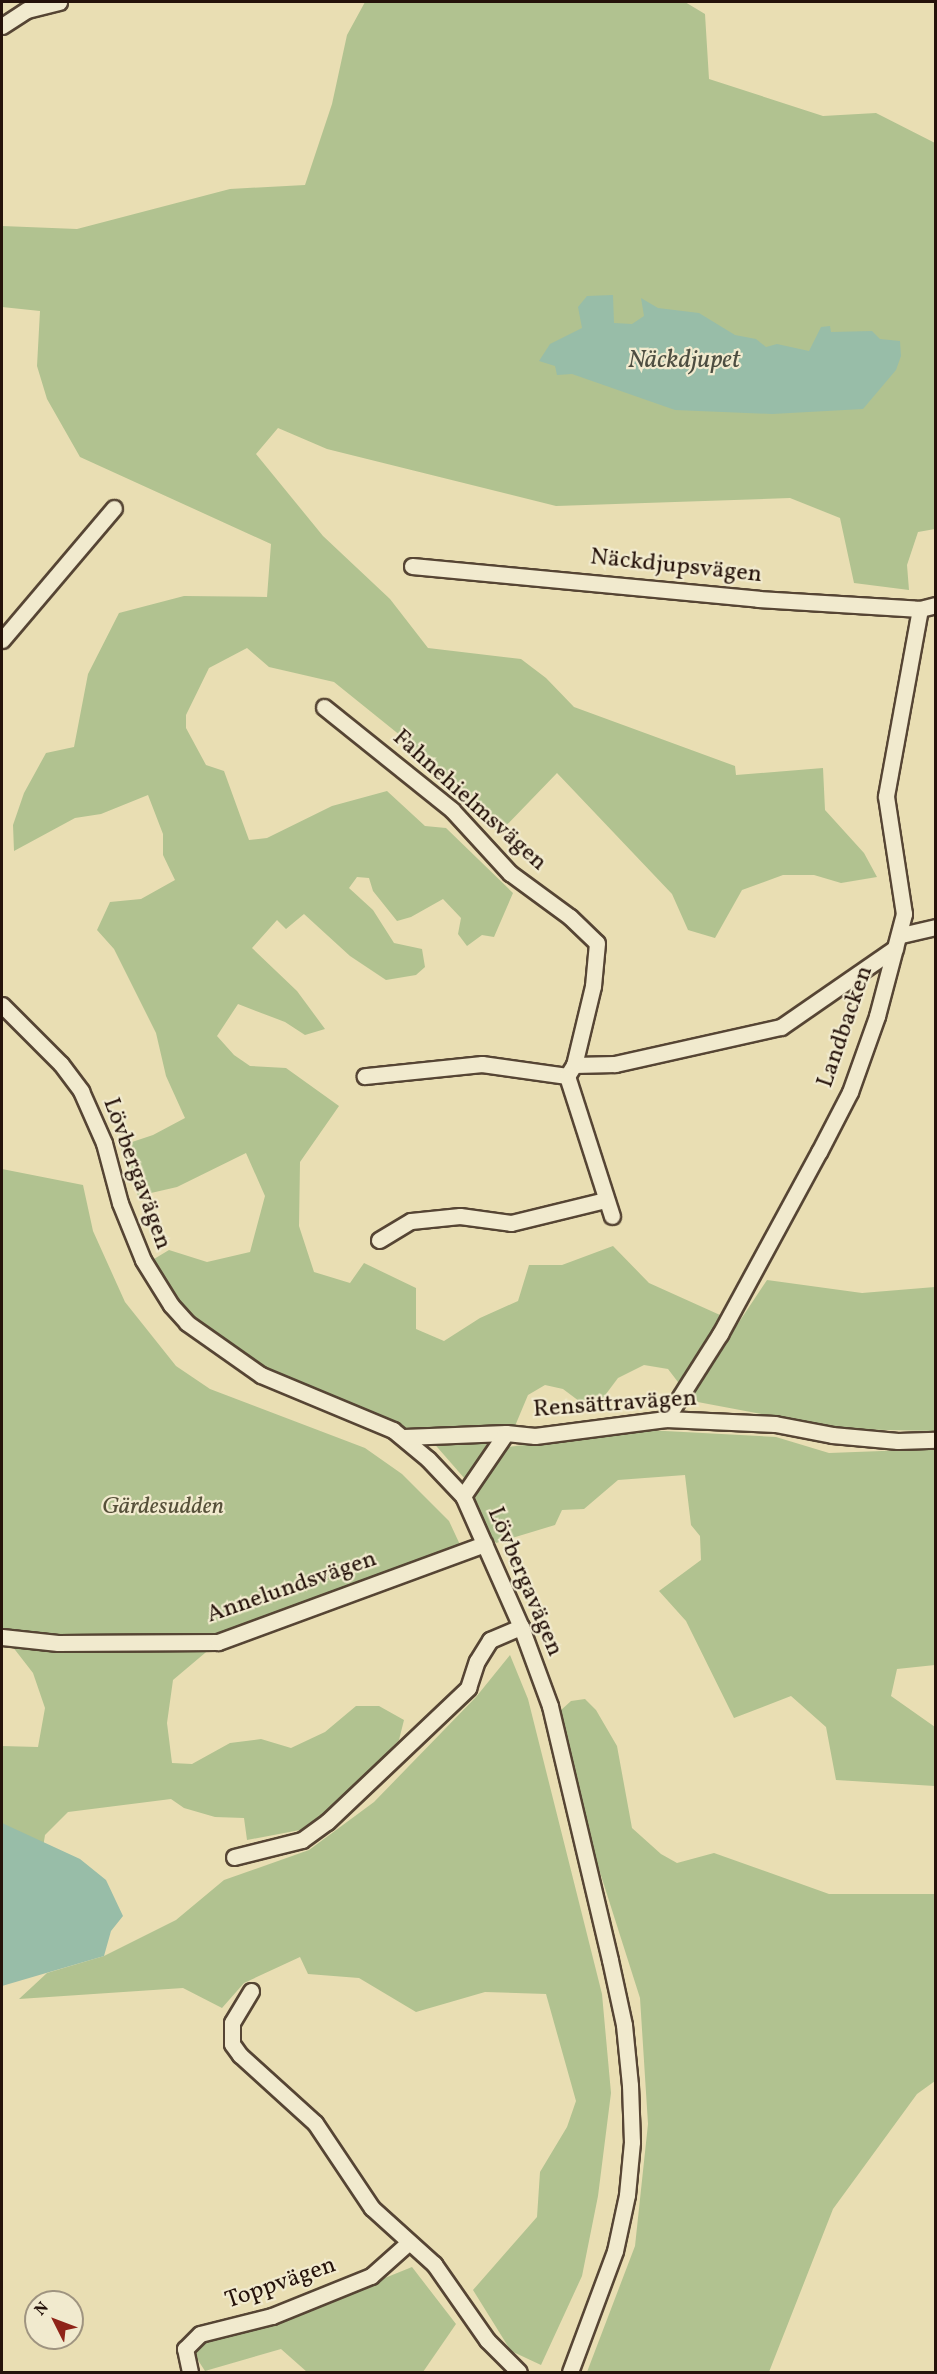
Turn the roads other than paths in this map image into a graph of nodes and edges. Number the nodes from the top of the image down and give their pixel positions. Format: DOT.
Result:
graph roads {
  1 [pos="59,2"];
  2 [pos="2,26"];
  3 [pos="114,508"];
  4 [pos="412,566"];
  5 [pos="936,605"];
  6 [pos="920,609"];
  7 [pos="2,640"];
  8 [pos="324,707"];
  9 [pos="936,927"];
  10 [pos="898,942"];
  11 [pos="2,1005"];
  12 [pos="571,1070"];
  13 [pos="365,1076"];
  14 [pos="605,1200"];
  15 [pos="612,1216"];
  16 [pos="379,1240"];
  17 [pos="666,1419"];
  18 [pos="506,1433"];
  19 [pos="404,1437"];
  20 [pos="936,1440"];
  21 [pos="463,1496"];
  22 [pos="485,1544"];
  23 [pos="521,1627"];
  24 [pos="2,1637"];
  25 [pos="234,1857"];
  26 [pos="251,1991"];
  27 [pos="408,2243"];
  28 [pos="190,2373"];
  29 [pos="519,2373"];
  30 [pos="570,2373"];
  1 -- 2 [label="street"];
  3 -- 7 [label="street"];
  4 -- 6 [label="street, Näckdjupsvägen"];
  5 -- 6 [label="street, Näckdjupsvägen"];
  6 -- 10 [label="street, Landbacken"];
  8 -- 12 [label="street, Fahnehielmsvägen"];
  9 -- 10 [label="street"];
  10 -- 12 [label="street"];
  10 -- 17 [label="street, Landbacken"];
  11 -- 19 [label="street, Lövbergavägen"];
  12 -- 13 [label="street"];
  12 -- 14 [label="street"];
  14 -- 15 [label="street"];
  14 -- 16 [label="street"];
  17 -- 18 [label="street, Rensättravägen"];
  17 -- 20 [label="street, Rensättravägen"];
  18 -- 19 [label="street, Rensättravägen"];
  18 -- 21 [label="street"];
  19 -- 21 [label="street, Lövbergavägen"];
  21 -- 22 [label="street, Lövbergavägen"];
  22 -- 23 [label="street, Lövbergavägen"];
  22 -- 24 [label="street, Annelundsvägen"];
  23 -- 25 [label="street"];
  23 -- 30 [label="street, Lövbergavägen"];
  26 -- 27 [label="street"];
  27 -- 28 [label="street, Toppvägen"];
  27 -- 29 [label="street"];
}
